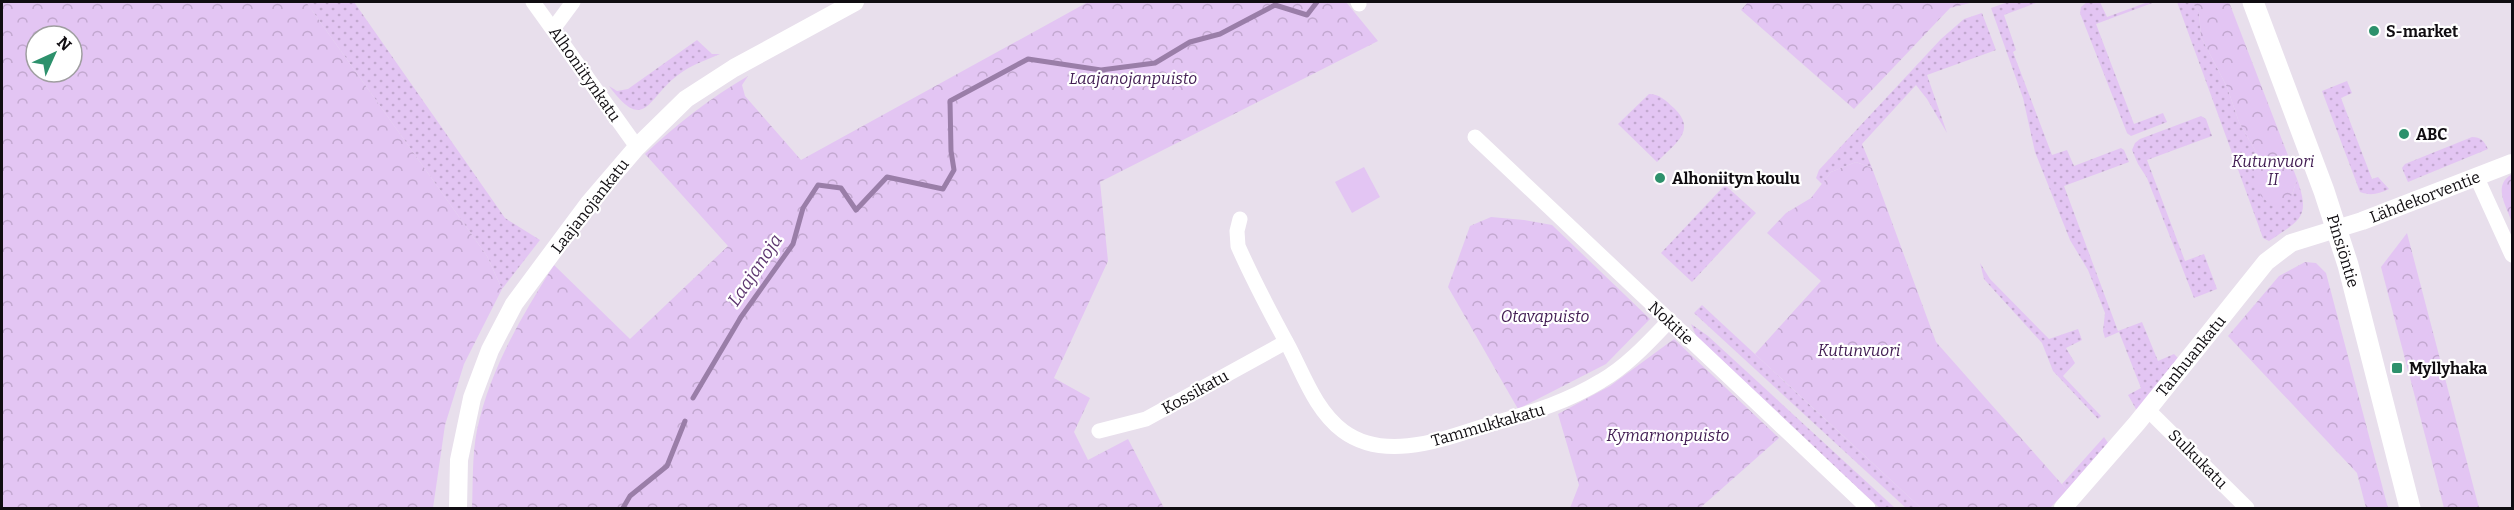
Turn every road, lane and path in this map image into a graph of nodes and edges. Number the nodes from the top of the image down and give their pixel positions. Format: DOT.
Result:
graph roads {
  1 [pos="533,2"];
  2 [pos="573,2"];
  3 [pos="855,2"];
  4 [pos="2253,2"];
  5 [pos="553,29"];
  6 [pos="1475,137"];
  7 [pos="637,147"];
  8 [pos="2512,163"];
  9 [pos="2477,178"];
  10 [pos="1240,219"];
  11 [pos="2337,229"];
  12 [pos="2512,255"];
  13 [pos="1669,321"];
  14 [pos="1286,342"];
  15 [pos="2148,410"];
  16 [pos="1099,431"];
  17 [pos="458,508"];
  18 [pos="1868,508"];
  19 [pos="2064,508"];
  20 [pos="2247,508"];
  21 [pos="2410,508"];
  1 -- 5 [label="street, Alhoniitynkatu"];
  2 -- 5 [label="street"];
  3 -- 7 [label="street, Laajanojankatu"];
  4 -- 11 [label="main road, Pinsiöntie"];
  5 -- 7 [label="street, Alhoniitynkatu"];
  6 -- 13 [label="street, Nokitie"];
  7 -- 17 [label="street, Laajanojankatu"];
  8 -- 9 [label="street, Lähdekorventie"];
  9 -- 11 [label="street, Lähdekorventie"];
  9 -- 12 [label="street"];
  10 -- 14 [label="street, Tammukkakatu"];
  11 -- 15 [label="street, Tanhuankatu"];
  11 -- 21 [label="main road, Pinsiöntie"];
  13 -- 14 [label="street, Tammukkakatu"];
  13 -- 18 [label="street, Nokitie"];
  14 -- 16 [label="street, Kossikatu"];
  15 -- 19 [label="street, Tanhuankatu"];
  15 -- 20 [label="street, Sulkukatu"];
}
